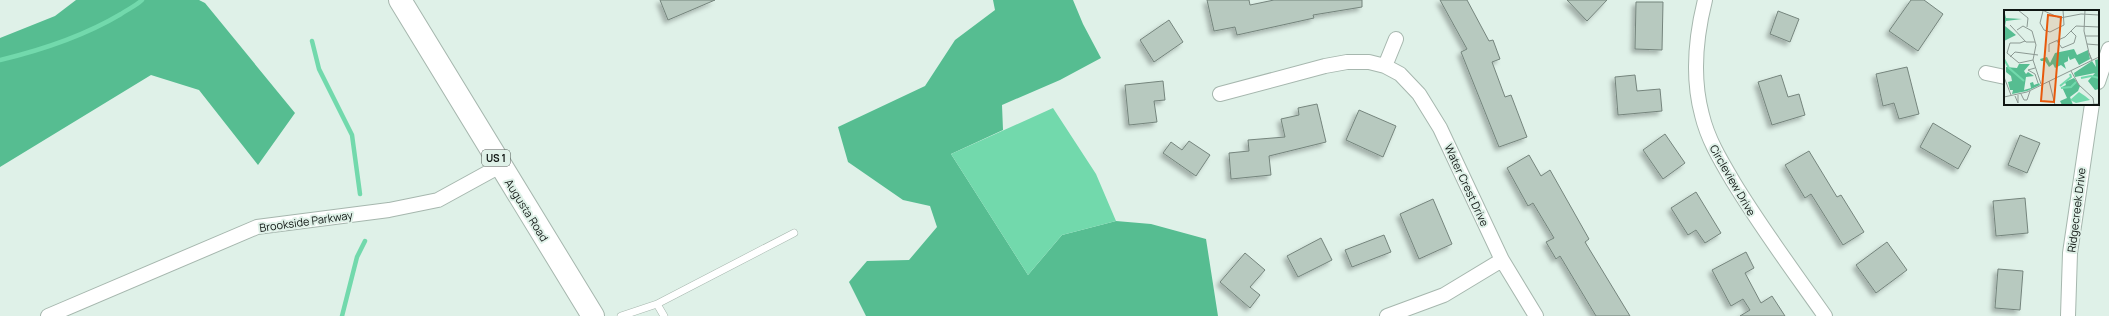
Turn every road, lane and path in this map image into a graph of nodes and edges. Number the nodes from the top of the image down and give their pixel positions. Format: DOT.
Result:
graph roads {
  1 [pos="400,0"];
  2 [pos="1706,0"];
  3 [pos="1396,39"];
  4 [pos="2109,49"];
  5 [pos="1385,66"];
  6 [pos="1986,73"];
  7 [pos="2004,77"];
  8 [pos="2099,79"];
  9 [pos="1220,94"];
  10 [pos="2092,105"];
  11 [pos="500,166"];
  12 [pos="794,233"];
  13 [pos="1502,260"];
  14 [pos="657,304"];
  15 [pos="48,316"];
  16 [pos="592,316"];
  17 [pos="621,316"];
  18 [pos="664,316"];
  19 [pos="1387,316"];
  20 [pos="1536,316"];
  21 [pos="1825,316"];
  22 [pos="2068,316"];
  1 -- 11 [label="main road, Augusta Road / US 1"];
  2 -- 21 [label="street, Circleview Drive"];
  3 -- 5 [label="street"];
  4 -- 8 [label="street"];
  5 -- 9 [label="street, Water Crest Drive"];
  5 -- 13 [label="street, Water Crest Drive"];
  6 -- 7 [label="street"];
  10 -- 22 [label="street, Ridgecreek Drive"];
  11 -- 15 [label="street, Brookside Parkway"];
  11 -- 16 [label="main road, Augusta Road / US 1"];
  12 -- 14 [label="lane"];
  13 -- 19 [label="street"];
  13 -- 20 [label="street, Water Crest Drive"];
  14 -- 17 [label="lane"];
  14 -- 18 [label="lane"];
}
